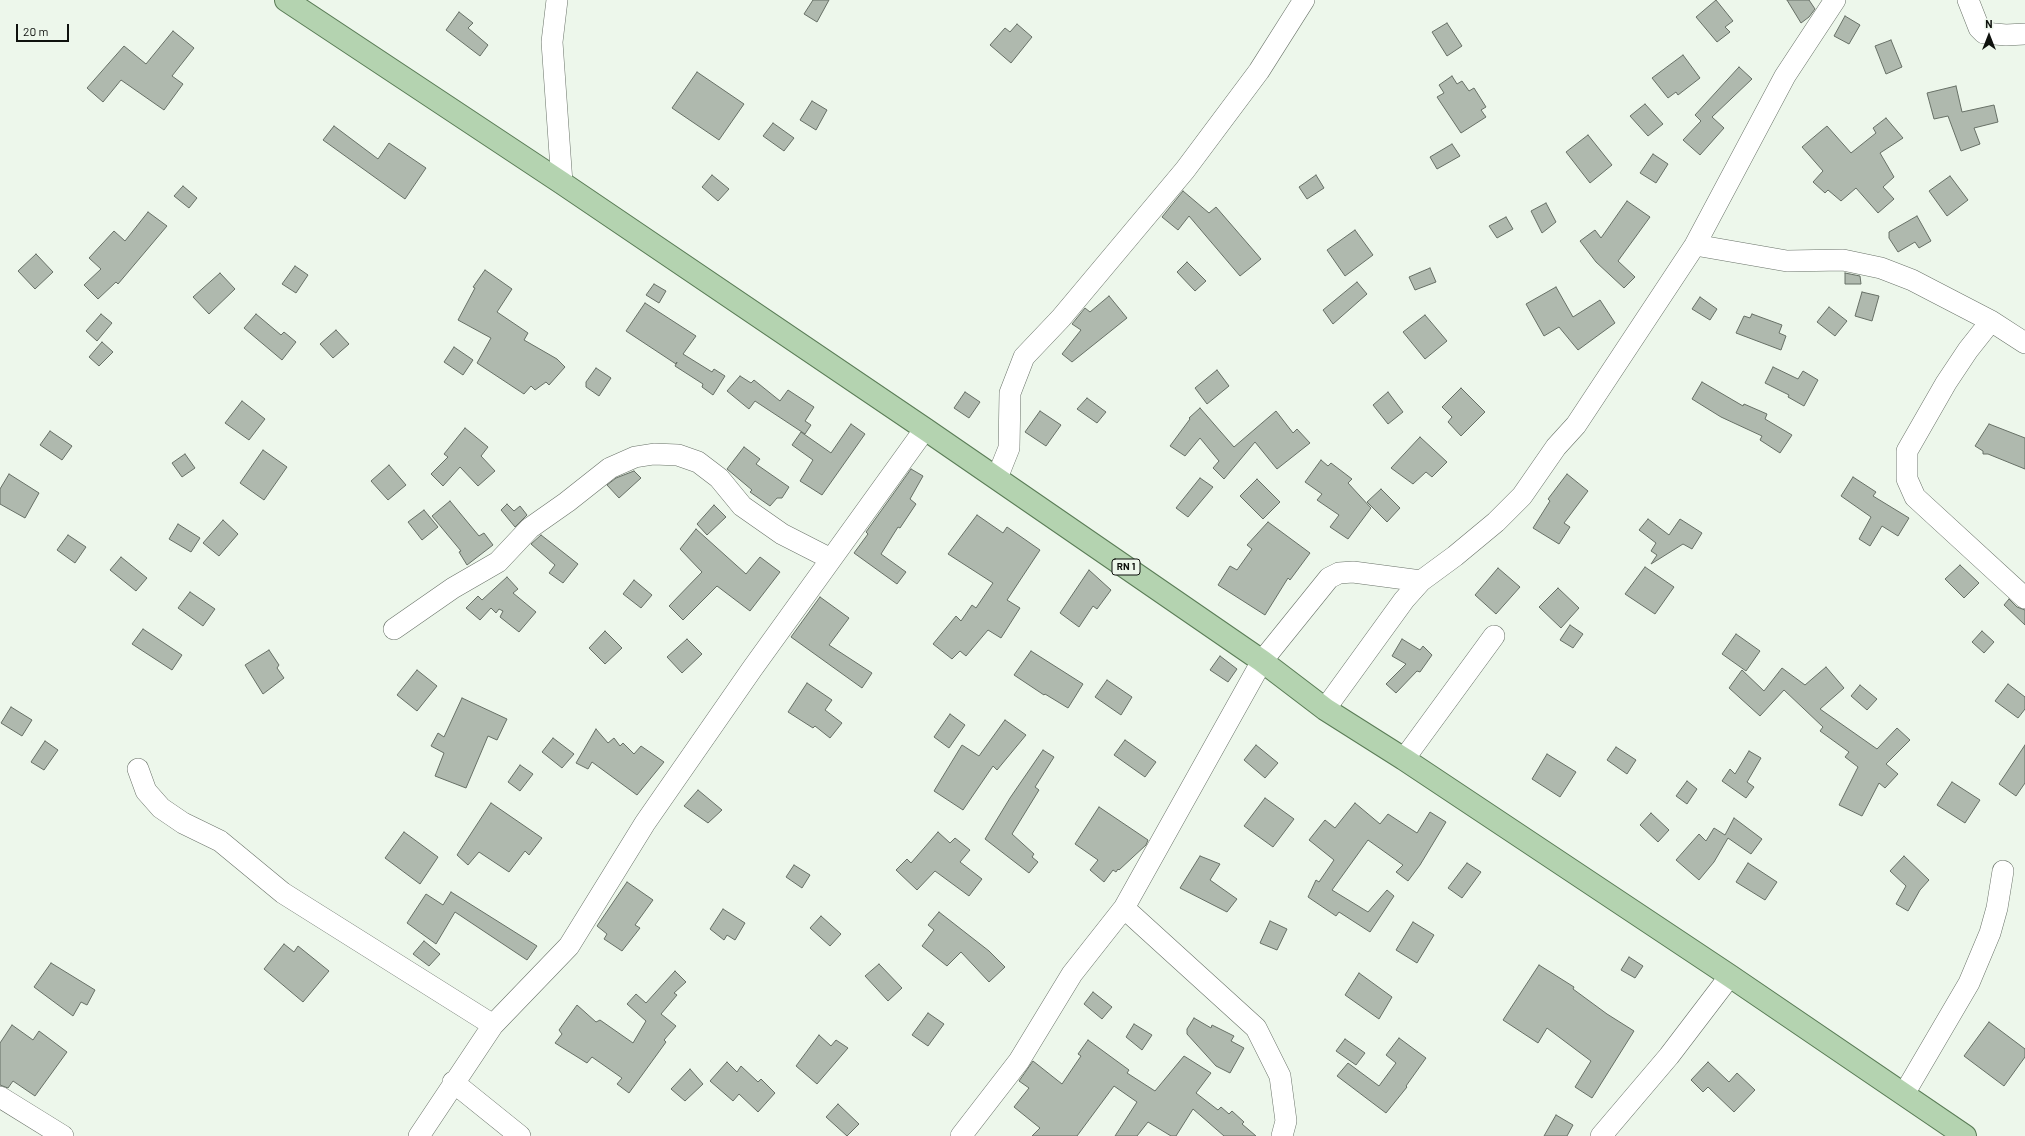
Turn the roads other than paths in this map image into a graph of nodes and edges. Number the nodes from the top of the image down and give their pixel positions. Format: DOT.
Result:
graph roads {
  1 [pos="286,0"];
  2 [pos="557,0"];
  3 [pos="1304,0"];
  4 [pos="1835,0"];
  5 [pos="1968,0"];
  6 [pos="2025,34"];
  7 [pos="562,183"];
  8 [pos="1694,245"];
  9 [pos="1991,321"];
  10 [pos="2025,343"];
  11 [pos="925,428"];
  12 [pos="998,478"];
  13 [pos="831,559"];
  14 [pos="1421,581"];
  15 [pos="2025,598"];
  16 [pos="394,629"];
  17 [pos="1494,636"];
  18 [pos="1262,662"];
  19 [pos="1325,709"];
  20 [pos="1404,759"];
  21 [pos="138,769"];
  22 [pos="2003,871"];
  23 [pos="1124,908"];
  24 [pos="1730,976"];
  25 [pos="493,1025"];
  26 [pos="453,1082"];
  27 [pos="1904,1094"];
  28 [pos="0,1097"];
  29 [pos="62,1136"];
  30 [pos="419,1136"];
  31 [pos="520,1136"];
  32 [pos="961,1136"];
  33 [pos="1282,1136"];
  34 [pos="1601,1136"];
  35 [pos="1965,1136"];
  1 -- 7 [label="main road, RN 1"];
  2 -- 7 [label="street"];
  3 -- 12 [label="street"];
  4 -- 8 [label="street"];
  5 -- 6 [label="street"];
  7 -- 11 [label="main road, RN 1"];
  8 -- 9 [label="street"];
  8 -- 14 [label="street"];
  9 -- 10 [label="street"];
  9 -- 15 [label="street"];
  11 -- 12 [label="main road, RN 1"];
  11 -- 13 [label="street"];
  12 -- 18 [label="main road, RN 1"];
  13 -- 16 [label="street"];
  13 -- 25 [label="street"];
  14 -- 18 [label="street"];
  14 -- 19 [label="street"];
  17 -- 20 [label="street"];
  18 -- 19 [label="main road, RN 1"];
  18 -- 23 [label="street"];
  19 -- 20 [label="main road, RN 1"];
  20 -- 24 [label="main road, RN 1"];
  21 -- 25 [label="street"];
  22 -- 27 [label="street"];
  23 -- 32 [label="street"];
  23 -- 33 [label="street"];
  24 -- 27 [label="main road, RN 1"];
  24 -- 34 [label="street"];
  25 -- 26 [label="street"];
  26 -- 30 [label="street"];
  26 -- 31 [label="street"];
  27 -- 35 [label="main road, RN 1"];
  28 -- 29 [label="street"];
}
